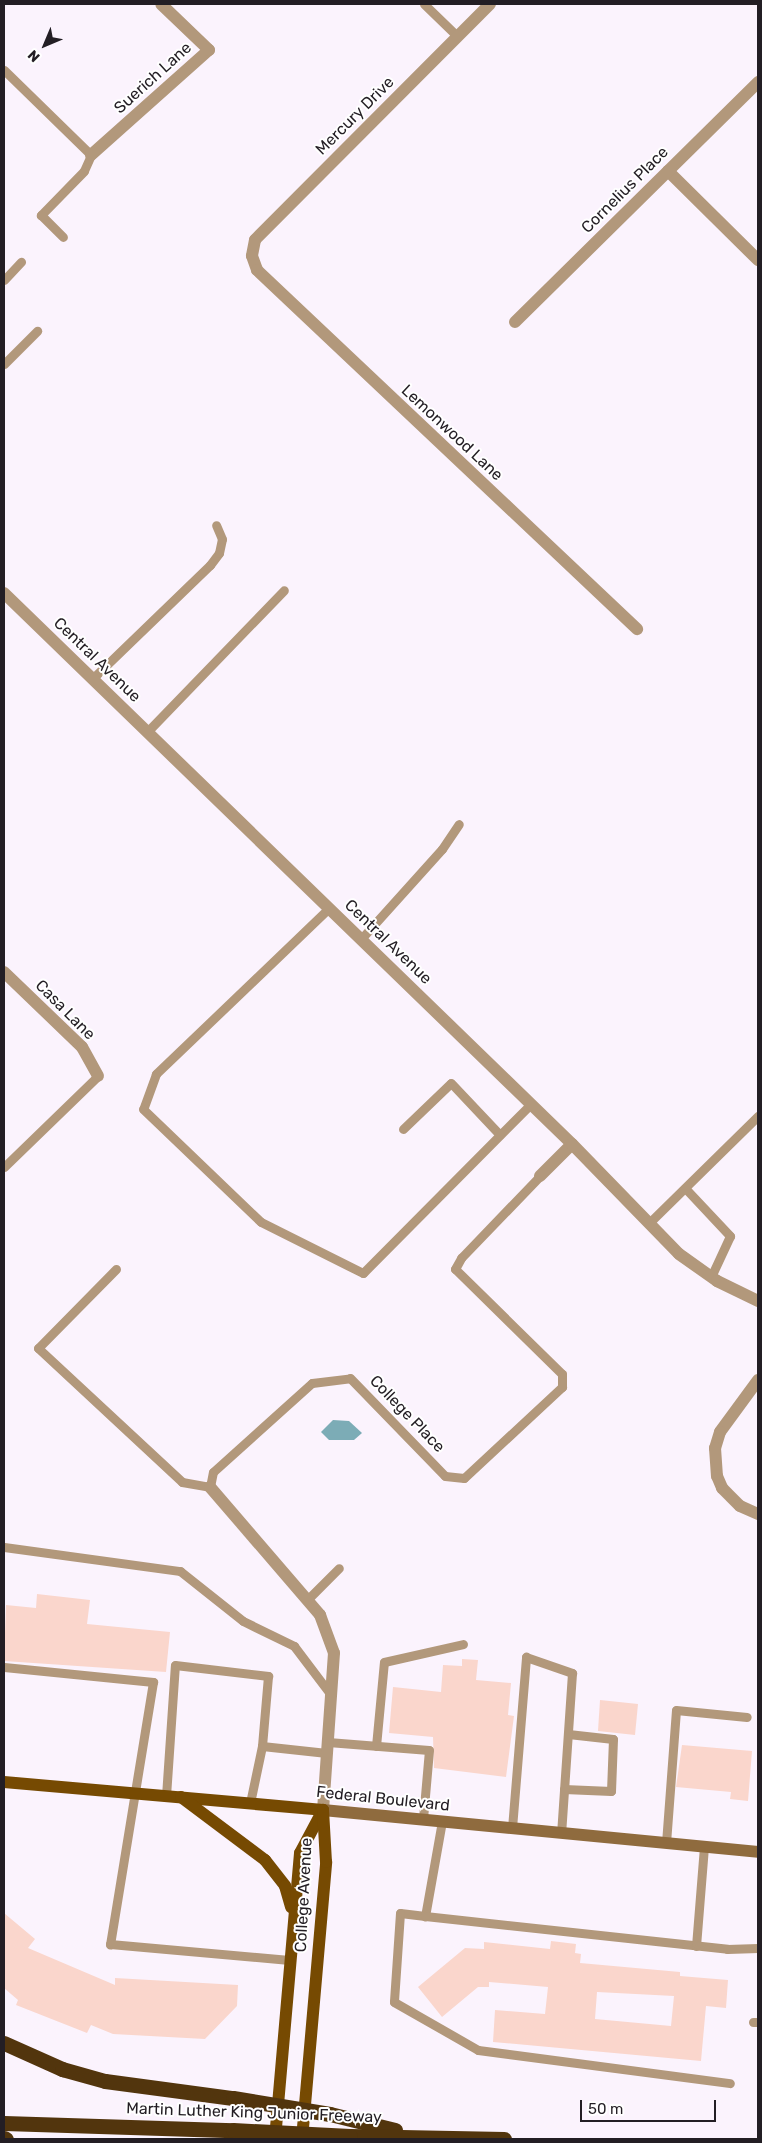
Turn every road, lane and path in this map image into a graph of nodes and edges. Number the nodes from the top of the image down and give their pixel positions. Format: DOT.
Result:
graph roads {
  1 [pos="161,4"];
  2 [pos="424,4"];
  3 [pos="490,4"];
  4 [pos="457,36"];
  5 [pos="4,70"];
  6 [pos="758,82"];
  7 [pos="91,155"];
  8 [pos="668,171"];
  9 [pos="63,237"];
  10 [pos="252,256"];
  11 [pos="758,260"];
  12 [pos="21,262"];
  13 [pos="4,280"];
  14 [pos="514,322"];
  15 [pos="36,331"];
  16 [pos="4,364"];
  17 [pos="216,525"];
  18 [pos="284,590"];
  19 [pos="4,593"];
  20 [pos="637,629"];
  21 [pos="92,679"];
  22 [pos="147,732"];
  23 [pos="459,824"];
  24 [pos="329,908"];
  25 [pos="361,939"];
  26 [pos="4,972"];
  27 [pos="98,1076"];
  28 [pos="531,1104"];
  29 [pos="758,1116"];
  30 [pos="403,1129"];
  31 [pos="500,1135"];
  32 [pos="572,1144"];
  33 [pos="4,1167"];
  34 [pos="540,1176"];
  35 [pos="685,1188"];
  36 [pos="649,1223"];
  37 [pos="116,1269"];
  38 [pos="711,1277"];
  39 [pos="758,1301"];
  40 [pos="758,1380"];
  41 [pos="210,1487"];
  42 [pos="758,1514"];
  43 [pos="4,1547"];
  44 [pos="339,1568"];
  45 [pos="306,1600"];
  46 [pos="464,1644"];
  47 [pos="4,1667"];
  48 [pos="331,1695"];
  49 [pos="747,1717"];
  50 [pos="568,1734"];
  51 [pos="262,1746"];
  52 [pos="376,1746"];
  53 [pos="328,1747"];
  54 [pos="4,1782"];
  55 [pos="564,1789"];
  56 [pos="137,1794"];
  57 [pos="166,1796"];
  58 [pos="180,1797"];
  59 [pos="250,1803"];
  60 [pos="324,1810"];
  61 [pos="423,1820"];
  62 [pos="442,1821"];
  63 [pos="512,1828"];
  64 [pos="561,1833"];
  65 [pos="666,1843"];
  66 [pos="704,1847"];
  67 [pos="758,1852"];
  68 [pos="292,1911"];
  69 [pos="425,1916"];
  70 [pos="696,1946"];
  71 [pos="758,1948"];
  72 [pos="289,1960"];
  73 [pos="4,2043"];
  74 [pos="730,2083"];
  75 [pos="4,2123"];
  76 [pos="416,2135"];
  77 [pos="275,2139"];
  78 [pos="302,2139"];
  79 [pos="504,2139"];
  1 -- 7 [label="street, Suerich Lane"];
  2 -- 4 [label="lane"];
  3 -- 4 [label="street, Mercury Drive"];
  4 -- 10 [label="street, Mercury Drive"];
  5 -- 7 [label="lane"];
  6 -- 8 [label="street, Cornelius Place"];
  7 -- 9 [label="lane"];
  8 -- 11 [label="street"];
  8 -- 14 [label="street, Cornelius Place"];
  10 -- 20 [label="street, Lemonwood Lane"];
  12 -- 13 [label="lane"];
  15 -- 16 [label="lane"];
  17 -- 21 [label="lane"];
  18 -- 22 [label="lane"];
  19 -- 21 [label="street, Central Avenue"];
  21 -- 22 [label="street, Central Avenue"];
  22 -- 24 [label="street, Central Avenue"];
  23 -- 25 [label="lane"];
  24 -- 25 [label="street, Central Avenue"];
  24 -- 31 [label="lane"];
  25 -- 28 [label="street, Central Avenue"];
  26 -- 27 [label="street, Casa Lane"];
  27 -- 33 [label="lane"];
  28 -- 31 [label="lane"];
  28 -- 32 [label="street, Central Avenue"];
  29 -- 35 [label="lane"];
  30 -- 31 [label="lane"];
  32 -- 34 [label="street, College Place"];
  32 -- 36 [label="street, Central Avenue"];
  34 -- 41 [label="lane, College Place"];
  35 -- 36 [label="lane"];
  35 -- 38 [label="lane"];
  36 -- 38 [label="street, Central Avenue"];
  37 -- 41 [label="lane"];
  38 -- 39 [label="street, Central Avenue"];
  40 -- 42 [label="street"];
  41 -- 45 [label="street"];
  43 -- 48 [label="lane"];
  44 -- 45 [label="lane"];
  45 -- 48 [label="street"];
  46 -- 52 [label="lane"];
  47 -- 56 [label="lane"];
  48 -- 53 [label="street"];
  49 -- 65 [label="lane"];
  50 -- 55 [label="lane"];
  50 -- 55 [label="lane"];
  50 -- 63 [label="lane"];
  51 -- 53 [label="lane"];
  51 -- 57 [label="lane"];
  51 -- 59 [label="lane"];
  52 -- 53 [label="lane"];
  52 -- 61 [label="lane"];
  53 -- 60 [label="street"];
  54 -- 56 [label="main road, Federal Boulevard"];
  55 -- 64 [label="lane"];
  56 -- 57 [label="main road, Federal Boulevard"];
  56 -- 72 [label="lane"];
  57 -- 58 [label="main road, Federal Boulevard"];
  58 -- 59 [label="main road, Federal Boulevard"];
  58 -- 68 [label="main road"];
  59 -- 60 [label="main road, Federal Boulevard"];
  60 -- 61 [label="main road, Federal Boulevard"];
  60 -- 68 [label="main road, College Avenue"];
  60 -- 78 [label="main road, College Avenue"];
  61 -- 62 [label="main road, Federal Boulevard"];
  62 -- 63 [label="main road, Federal Boulevard"];
  62 -- 69 [label="lane"];
  63 -- 64 [label="main road, Federal Boulevard"];
  64 -- 65 [label="main road, Federal Boulevard"];
  65 -- 66 [label="main road, Federal Boulevard"];
  66 -- 67 [label="main road, Federal Boulevard"];
  66 -- 70 [label="lane"];
  68 -- 72 [label="main road, College Avenue"];
  69 -- 70 [label="lane"];
  69 -- 74 [label="lane"];
  70 -- 71 [label="lane"];
  72 -- 77 [label="main road, College Avenue"];
  73 -- 76 [label="highway, bridge"];
  75 -- 76 [label="highway, Martin Luther King Junior Freeway, bridge"];
  76 -- 79 [label="highway, Martin Luther King Junior Freeway"];
}
